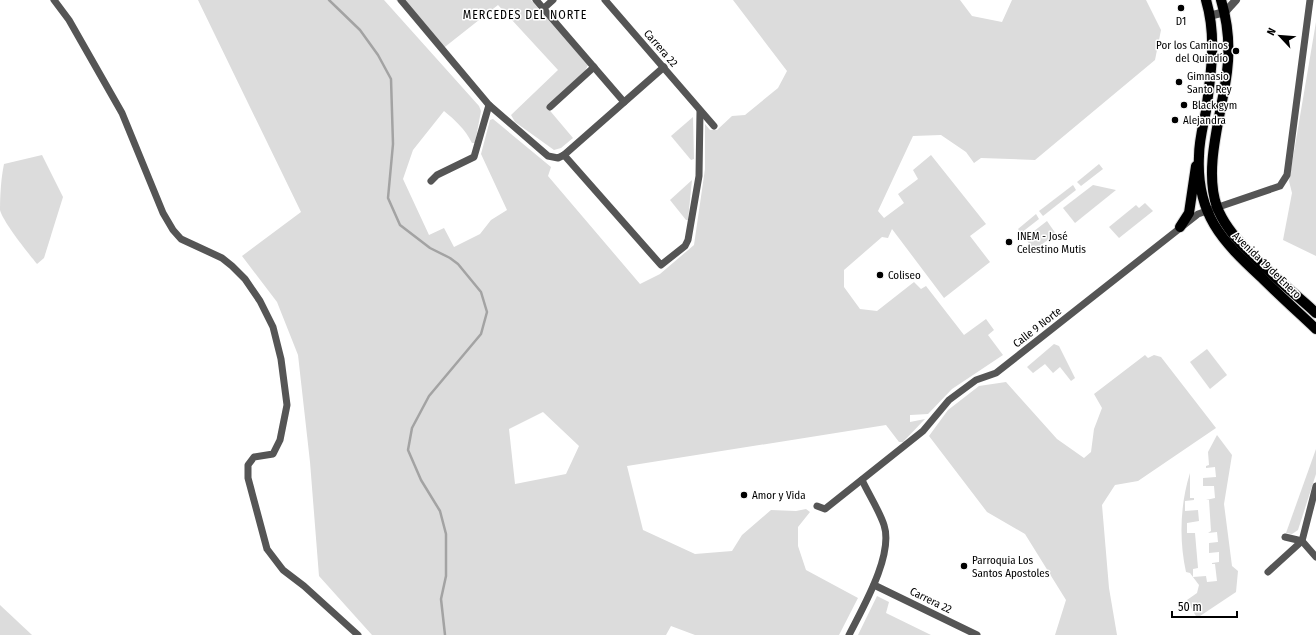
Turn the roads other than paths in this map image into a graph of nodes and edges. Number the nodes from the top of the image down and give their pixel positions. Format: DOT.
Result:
graph roads {
  1 [pos="54,0"];
  2 [pos="401,0"];
  3 [pos="536,0"];
  4 [pos="553,0"];
  5 [pos="605,0"];
  6 [pos="1206,0"];
  7 [pos="1221,0"];
  8 [pos="1236,0"];
  9 [pos="1310,0"];
  10 [pos="544,9"];
  11 [pos="1224,12"];
  12 [pos="1209,16"];
  13 [pos="594,67"];
  14 [pos="664,67"];
  15 [pos="624,102"];
  16 [pos="488,106"];
  17 [pos="550,107"];
  18 [pos="700,111"];
  19 [pos="714,126"];
  20 [pos="564,155"];
  21 [pos="1199,156"];
  22 [pos="431,181"];
  23 [pos="1217,206"];
  24 [pos="1206,211"];
  25 [pos="1180,227"];
  26 [pos="1316,313"];
  27 [pos="1316,329"];
  28 [pos="862,480"];
  29 [pos="1316,486"];
  30 [pos="817,506"];
  31 [pos="1285,537"];
  32 [pos="1302,540"];
  33 [pos="1316,557"];
  34 [pos="1268,572"];
  35 [pos="874,585"];
  36 [pos="358,635"];
  37 [pos="849,635"];
  38 [pos="977,635"];
  1 -- 36 [label="street"];
  2 -- 16 [label="street"];
  3 -- 10 [label="street"];
  4 -- 10 [label="street"];
  5 -- 14 [label="street, Carrera 22"];
  6 -- 12 [label="main road, Avenida 19 de Enero"];
  7 -- 11 [label="main road, Avenida 19 de Enero"];
  8 -- 11 [label="street"];
  9 -- 23 [label="street, Calle 9 Norte"];
  10 -- 13 [label="street"];
  11 -- 12 [label="street"];
  11 -- 23 [label="main road, Avenida 19 de Enero"];
  12 -- 21 [label="main road, Avenida 19 de Enero"];
  13 -- 15 [label="street"];
  13 -- 17 [label="street"];
  14 -- 15 [label="street"];
  14 -- 18 [label="street, Carrera 22"];
  15 -- 20 [label="street"];
  16 -- 20 [label="street"];
  16 -- 22 [label="street"];
  18 -- 19 [label="street, Carrera 22"];
  18 -- 20 [label="street"];
  21 -- 24 [label="main road, Avenida 19 de Enero"];
  21 -- 25 [label="main road"];
  23 -- 24 [label="street, Calle 9 Norte"];
  23 -- 26 [label="main road, Avenida 19 de Enero"];
  24 -- 25 [label="street, Calle 9 Norte"];
  24 -- 27 [label="main road, Avenida 19 de Enero"];
  25 -- 28 [label="street, Calle 9 Norte"];
  28 -- 30 [label="street, Calle 9 Norte"];
  28 -- 35 [label="street"];
  29 -- 32 [label="street"];
  31 -- 32 [label="street"];
  32 -- 33 [label="street"];
  32 -- 34 [label="street"];
  35 -- 37 [label="street"];
  35 -- 38 [label="street, Carrera 22"];
}
